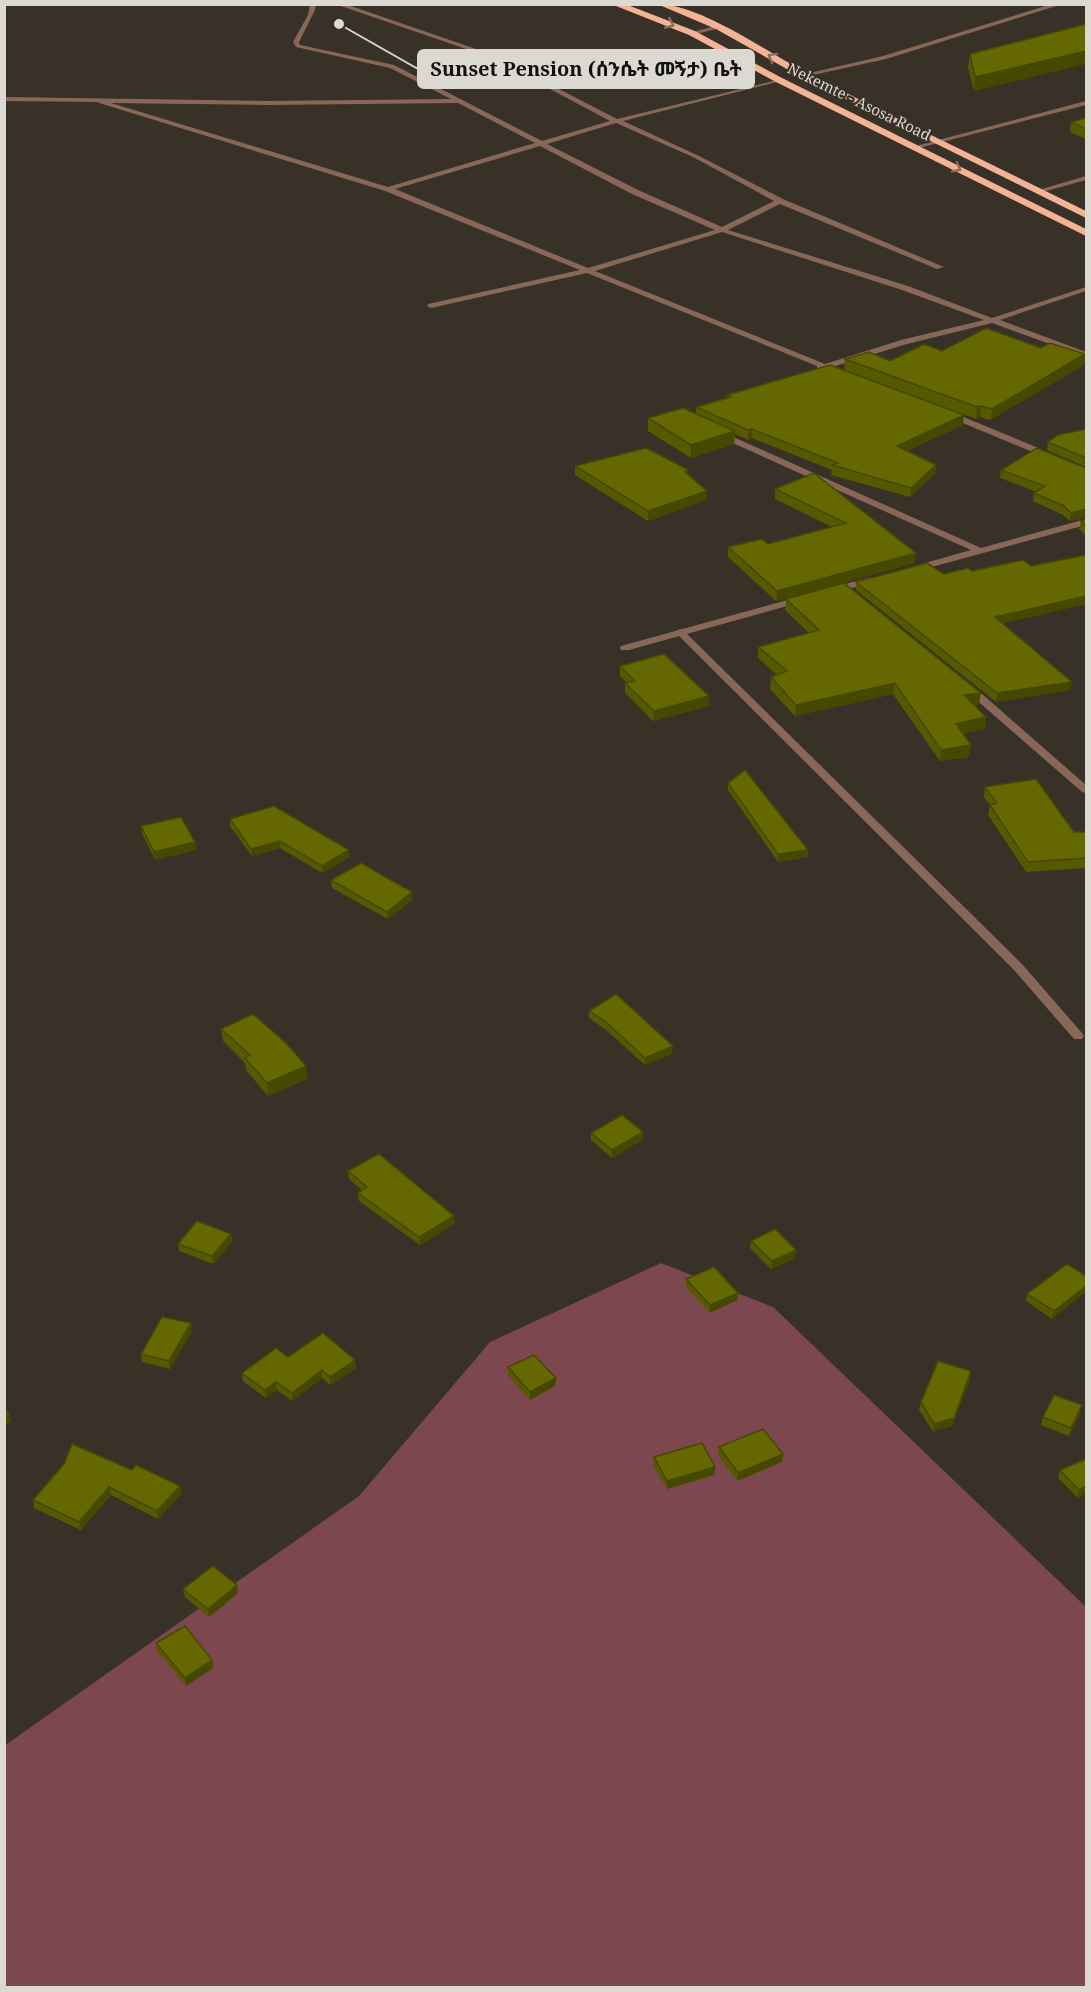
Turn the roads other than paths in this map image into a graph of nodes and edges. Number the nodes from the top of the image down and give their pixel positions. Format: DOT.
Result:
graph roads {
  1 [pos="313,4"];
  2 [pos="338,4"];
  3 [pos="615,4"];
  4 [pos="661,4"];
  5 [pos="1060,4"];
  6 [pos="718,27"];
  7 [pos="692,33"];
  8 [pos="804,75"];
  9 [pos="778,80"];
  10 [pos="4,99"];
  11 [pos="95,100"];
  12 [pos="460,101"];
  13 [pos="1086,103"];
  14 [pos="616,122"];
  15 [pos="936,142"];
  16 [pos="539,143"];
  17 [pos="915,147"];
  18 [pos="1086,178"];
  19 [pos="388,189"];
  20 [pos="1039,191"];
  21 [pos="780,201"];
  22 [pos="1086,215"];
  23 [pos="722,230"];
  24 [pos="1086,233"];
  25 [pos="940,267"];
  26 [pos="589,270"];
  27 [pos="1086,289"];
  28 [pos="431,306"];
  29 [pos="993,320"];
  30 [pos="1086,355"];
  31 [pos="823,367"];
  32 [pos="812,371"];
  33 [pos="845,375"];
  34 [pos="934,409"];
  35 [pos="711,429"];
  36 [pos="1054,458"];
  37 [pos="1086,522"];
  38 [pos="980,551"];
  39 [pos="901,572"];
  40 [pos="878,578"];
  41 [pos="844,587"];
  42 [pos="822,593"];
  43 [pos="854,595"];
  44 [pos="811,596"];
  45 [pos="680,632"];
  46 [pos="625,648"];
  47 [pos="956,677"];
  48 [pos="1086,790"];
  49 [pos="1078,1035"];
  1 -- 12 [label="street"];
  2 -- 14 [label="street"];
  3 -- 7 [label="highway, Nekemte - Asosa Road, one-way"];
  4 -- 6 [label="highway"];
  5 -- 8 [label="street"];
  6 -- 7 [label="street"];
  8 -- 6 [label="highway, one-way"];
  7 -- 9 [label="highway, Nekemte - Asosa Road"];
  8 -- 15 [label="highway"];
  9 -- 14 [label="street"];
  9 -- 17 [label="highway, Nekemte - Asosa Road"];
  10 -- 11 [label="street"];
  11 -- 12 [label="street"];
  11 -- 19 [label="street"];
  12 -- 16 [label="street"];
  13 -- 15 [label="street"];
  14 -- 16 [label="street"];
  14 -- 21 [label="street"];
  15 -- 17 [label="street"];
  15 -- 20 [label="highway"];
  16 -- 19 [label="street"];
  16 -- 23 [label="street"];
  17 -- 24 [label="highway, Nekemte - Asosa Road, one-way"];
  18 -- 20 [label="street"];
  19 -- 26 [label="street"];
  20 -- 22 [label="highway"];
  21 -- 23 [label="street"];
  21 -- 25 [label="street"];
  23 -- 26 [label="street"];
  23 -- 29 [label="street"];
  26 -- 28 [label="street"];
  26 -- 31 [label="street"];
  27 -- 29 [label="street"];
  29 -- 30 [label="street"];
  29 -- 31 [label="street"];
  31 -- 32 [label="street"];
  31 -- 33 [label="street"];
  34 -- 36 [label="street"];
  35 -- 38 [label="street"];
  37 -- 38 [label="street"];
  38 -- 39 [label="street"];
  40 -- 41 [label="street"];
  41 -- 42 [label="street"];
  41 -- 43 [label="street"];
  44 -- 45 [label="street"];
  45 -- 46 [label="street"];
  45 -- 49 [label="street"];
  47 -- 48 [label="street"];
}
